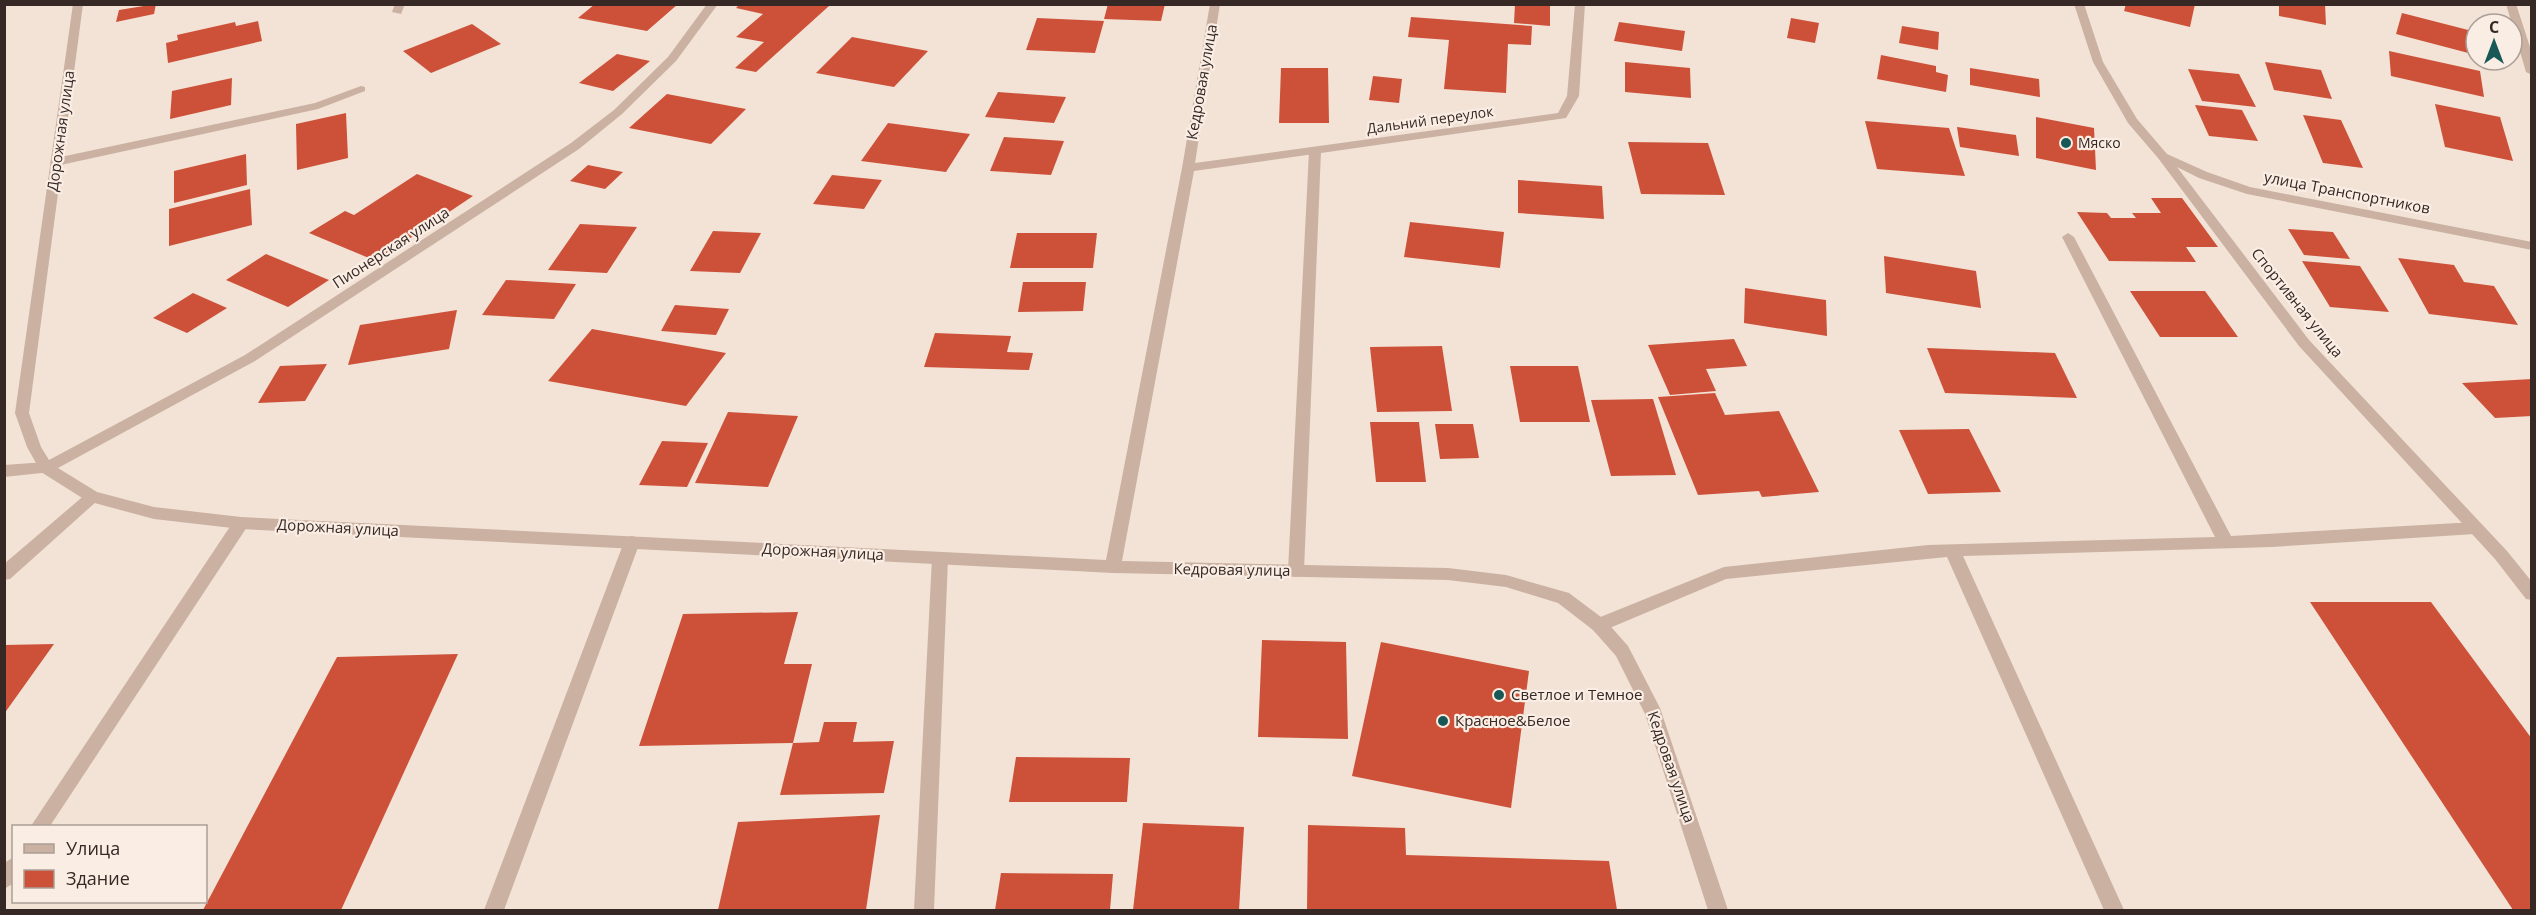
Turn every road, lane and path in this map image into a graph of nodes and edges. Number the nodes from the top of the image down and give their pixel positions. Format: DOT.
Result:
graph roads {
  1 [pos="78,4"];
  2 [pos="713,4"];
  3 [pos="1215,4"];
  4 [pos="1580,4"];
  5 [pos="2079,4"];
  6 [pos="2511,4"];
  7 [pos="2532,72"];
  8 [pos="361,89"];
  9 [pos="1315,151"];
  10 [pos="2162,155"];
  11 [pos="56,162"];
  12 [pos="1188,168"];
  13 [pos="2068,237"];
  14 [pos="2532,246"];
  15 [pos="46,468"];
  16 [pos="4,471"];
  17 [pos="92,497"];
  18 [pos="241,523"];
  19 [pos="2475,528"];
  20 [pos="632,542"];
  21 [pos="2226,542"];
  22 [pos="1952,550"];
  23 [pos="940,558"];
  24 [pos="1113,567"];
  25 [pos="1296,571"];
  26 [pos="4,574"];
  27 [pos="2532,594"];
  28 [pos="1599,625"];
  29 [pos="41,825"];
  30 [pos="494,910"];
  31 [pos="924,910"];
  32 [pos="1718,910"];
  33 [pos="2114,910"];
  1 -- 11 [label="street, Дорожная улица"];
  2 -- 15 [label="street, Пионерская улица"];
  3 -- 12 [label="street, Кедровая улица"];
  4 -- 9 [label="street, Дальний переулок"];
  5 -- 10 [label="street, Спортивная улица"];
  6 -- 7 [label="street"];
  8 -- 11 [label="street"];
  9 -- 12 [label="street, Дальний переулок"];
  9 -- 25 [label="street"];
  10 -- 14 [label="street, улица Транспортников"];
  10 -- 19 [label="street, Спортивная улица"];
  11 -- 15 [label="street, Дорожная улица"];
  12 -- 24 [label="street, Кедровая улица"];
  13 -- 21 [label="street"];
  15 -- 16 [label="street"];
  15 -- 17 [label="street, Дорожная улица"];
  17 -- 18 [label="street, Дорожная улица"];
  17 -- 26 [label="street"];
  18 -- 20 [label="street, Дорожная улица"];
  18 -- 29 [label="street"];
  19 -- 21 [label="street"];
  19 -- 27 [label="street, Спортивная улица"];
  20 -- 23 [label="street, Дорожная улица"];
  20 -- 30 [label="street"];
  21 -- 22 [label="street"];
  22 -- 28 [label="street"];
  22 -- 33 [label="street"];
  23 -- 24 [label="street, Дорожная улица"];
  23 -- 31 [label="street"];
  24 -- 25 [label="street, Кедровая улица"];
  25 -- 28 [label="street, Кедровая улица"];
  28 -- 32 [label="street, Кедровая улица"];
}
